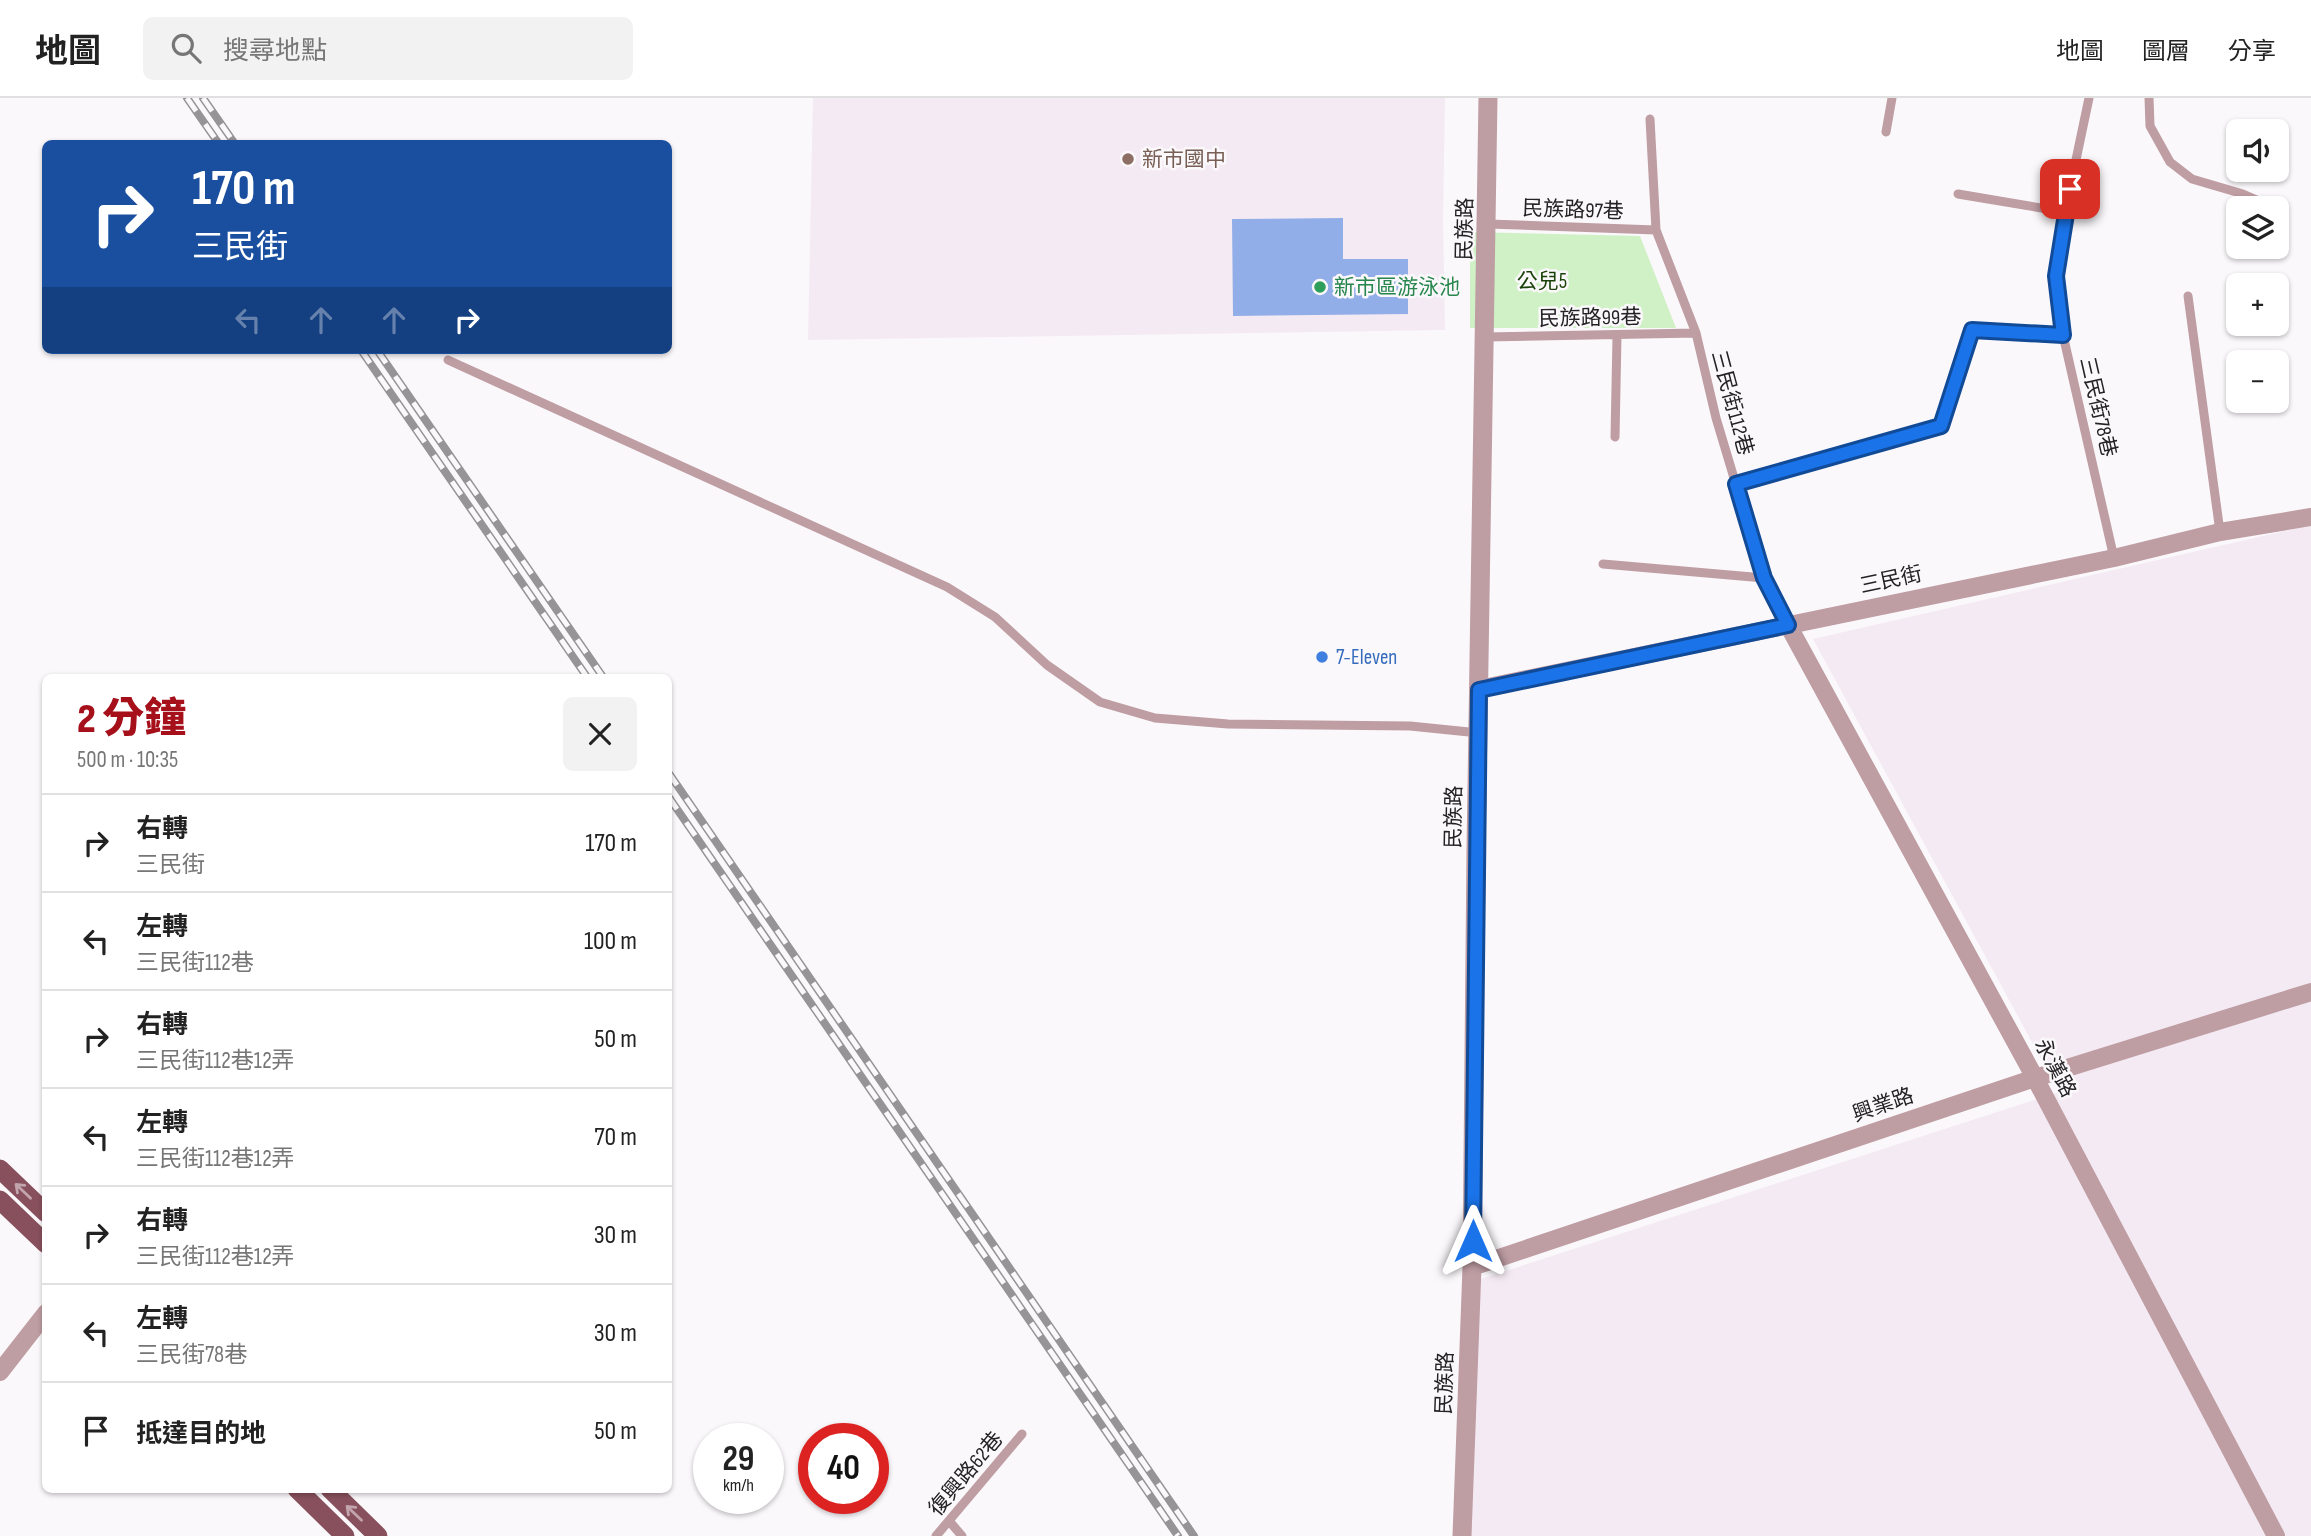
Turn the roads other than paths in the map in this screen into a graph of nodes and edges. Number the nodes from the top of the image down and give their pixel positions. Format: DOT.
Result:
graph roads {
  1 [pos="1488,98"];
  2 [pos="1892,98"];
  3 [pos="2089,98"];
  4 [pos="2149,98"];
  5 [pos="1650,119"];
  6 [pos="1886,132"];
  7 [pos="1958,194"];
  8 [pos="2247,196"];
  9 [pos="2065,212"];
  10 [pos="1488,224"];
  11 [pos="1657,230"];
  12 [pos="2188,296"];
  13 [pos="1696,333"];
  14 [pos="2063,335"];
  15 [pos="1617,336"];
  16 [pos="1485,337"];
  17 [pos="448,360"];
  18 [pos="1615,437"];
  19 [pos="1736,484"];
  20 [pos="2311,517"];
  21 [pos="2220,533"];
  22 [pos="2114,558"];
  23 [pos="1603,564"];
  24 [pos="1764,578"];
  25 [pos="1788,625"];
  26 [pos="1479,690"];
  27 [pos="1479,733"];
  28 [pos="2311,992"];
  29 [pos="2035,1078"];
  30 [pos="0,1169"];
  31 [pos="0,1200"];
  32 [pos="42,1209"];
  33 [pos="42,1240"];
  34 [pos="1472,1267"];
  35 [pos="42,1318"];
  36 [pos="0,1372"];
  37 [pos="1022,1434"];
  38 [pos="301,1493"];
  39 [pos="334,1493"];
  40 [pos="950,1522"];
  41 [pos="345,1536"];
  42 [pos="379,1536"];
  43 [pos="936,1536"];
  44 [pos="962,1536"];
  45 [pos="1462,1536"];
  46 [pos="2276,1536"];
  1 -- 10 [label="street, 民族路"];
  2 -- 6 [label="lane"];
  3 -- 9 [label="lane, 三民街78巷"];
  4 -- 8 [label="lane"];
  5 -- 11 [label="lane, 三民街112巷"];
  7 -- 9 [label="lane"];
  9 -- 14 [label="lane, 三民街78巷"];
  10 -- 11 [label="lane, 民族路97巷"];
  10 -- 16 [label="street, 民族路"];
  11 -- 13 [label="lane, 三民街112巷"];
  12 -- 21 [label="lane"];
  13 -- 15 [label="lane, 民族路99巷"];
  13 -- 19 [label="lane, 三民街112巷"];
  14 -- 19 [label="lane"];
  14 -- 22 [label="lane, 三民街78巷"];
  15 -- 16 [label="lane, 民族路99巷"];
  15 -- 18 [label="lane"];
  16 -- 26 [label="street, 民族路"];
  17 -- 27 [label="lane"];
  19 -- 24 [label="lane, 三民街112巷"];
  20 -- 21 [label="street, 三民街"];
  21 -- 22 [label="street, 三民街"];
  22 -- 25 [label="street, 三民街"];
  23 -- 24 [label="lane"];
  24 -- 25 [label="lane, 三民街112巷"];
  25 -- 26 [label="street, 三民街"];
  25 -- 29 [label="street, 永漢路"];
  26 -- 27 [label="street, 民族路"];
  27 -- 34 [label="street, 民族路"];
  28 -- 29 [label="street, 興業路"];
  29 -- 34 [label="street, 興業路"];
  29 -- 46 [label="street, 永漢路"];
  32 -- 30 [label="main road, one-way"];
  31 -- 33 [label="main road"];
  34 -- 45 [label="street, 民族路"];
  35 -- 36 [label="street"];
  37 -- 40 [label="lane, 復興路62巷"];
  38 -- 41 [label="main road"];
  42 -- 39 [label="main road, one-way"];
  40 -- 43 [label="lane, 復興路62巷"];
  40 -- 44 [label="lane"];
}
